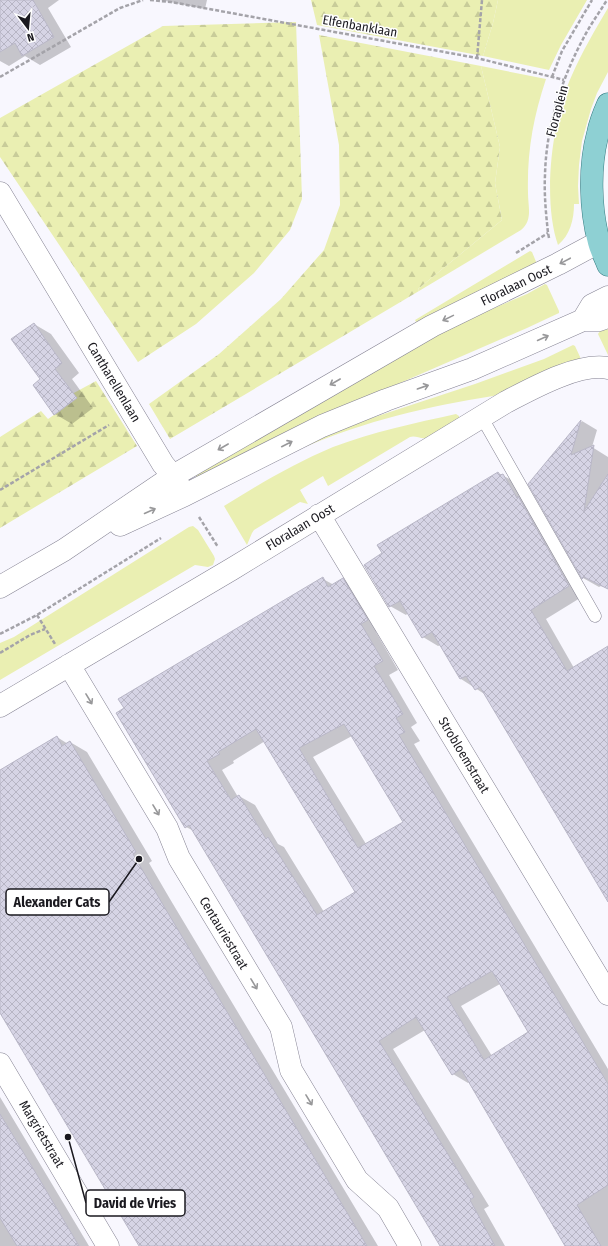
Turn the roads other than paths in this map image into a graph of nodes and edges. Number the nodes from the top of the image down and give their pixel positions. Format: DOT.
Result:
graph roads {
  1 [pos="608,104"];
  2 [pos="0,193"];
  3 [pos="599,242"];
  4 [pos="608,265"];
  5 [pos="608,297"];
  6 [pos="608,317"];
  7 [pos="583,320"];
  8 [pos="607,368"];
  9 [pos="481,416"];
  10 [pos="173,476"];
  11 [pos="185,495"];
  12 [pos="319,515"];
  13 [pos="64,550"];
  14 [pos="0,587"];
  15 [pos="594,616"];
  16 [pos="69,665"];
  17 [pos="0,706"];
  18 [pos="608,994"];
  19 [pos="0,1064"];
  20 [pos="108,1246"];
  21 [pos="410,1246"];
  1 -- 3 [label="main road"];
  2 -- 10 [label="street, Cantharellenlaan"];
  3 -- 4 [label="main road"];
  3 -- 10 [label="street, Floralaan Oost, one-way"];
  5 -- 7 [label="street"];
  6 -- 7 [label="street, Floralaan Oost"];
  11 -- 7 [label="street, Floralaan Oost, one-way"];
  8 -- 9 [label="street, Floralaan Oost"];
  9 -- 12 [label="street, Floralaan Oost"];
  9 -- 15 [label="lane"];
  10 -- 11 [label="street, Cantharellenlaan"];
  10 -- 13 [label="street, Floralaan Oost"];
  13 -- 11 [label="street, Floralaan Oost, one-way"];
  12 -- 16 [label="street, Floralaan Oost"];
  12 -- 18 [label="street, Strobloemstraat"];
  13 -- 14 [label="street, Floralaan Oost"];
  16 -- 17 [label="street, Floralaan Oost"];
  16 -- 21 [label="street, Centauriestraat, one-way"];
  19 -- 20 [label="street, Margrietstraat"];
}
